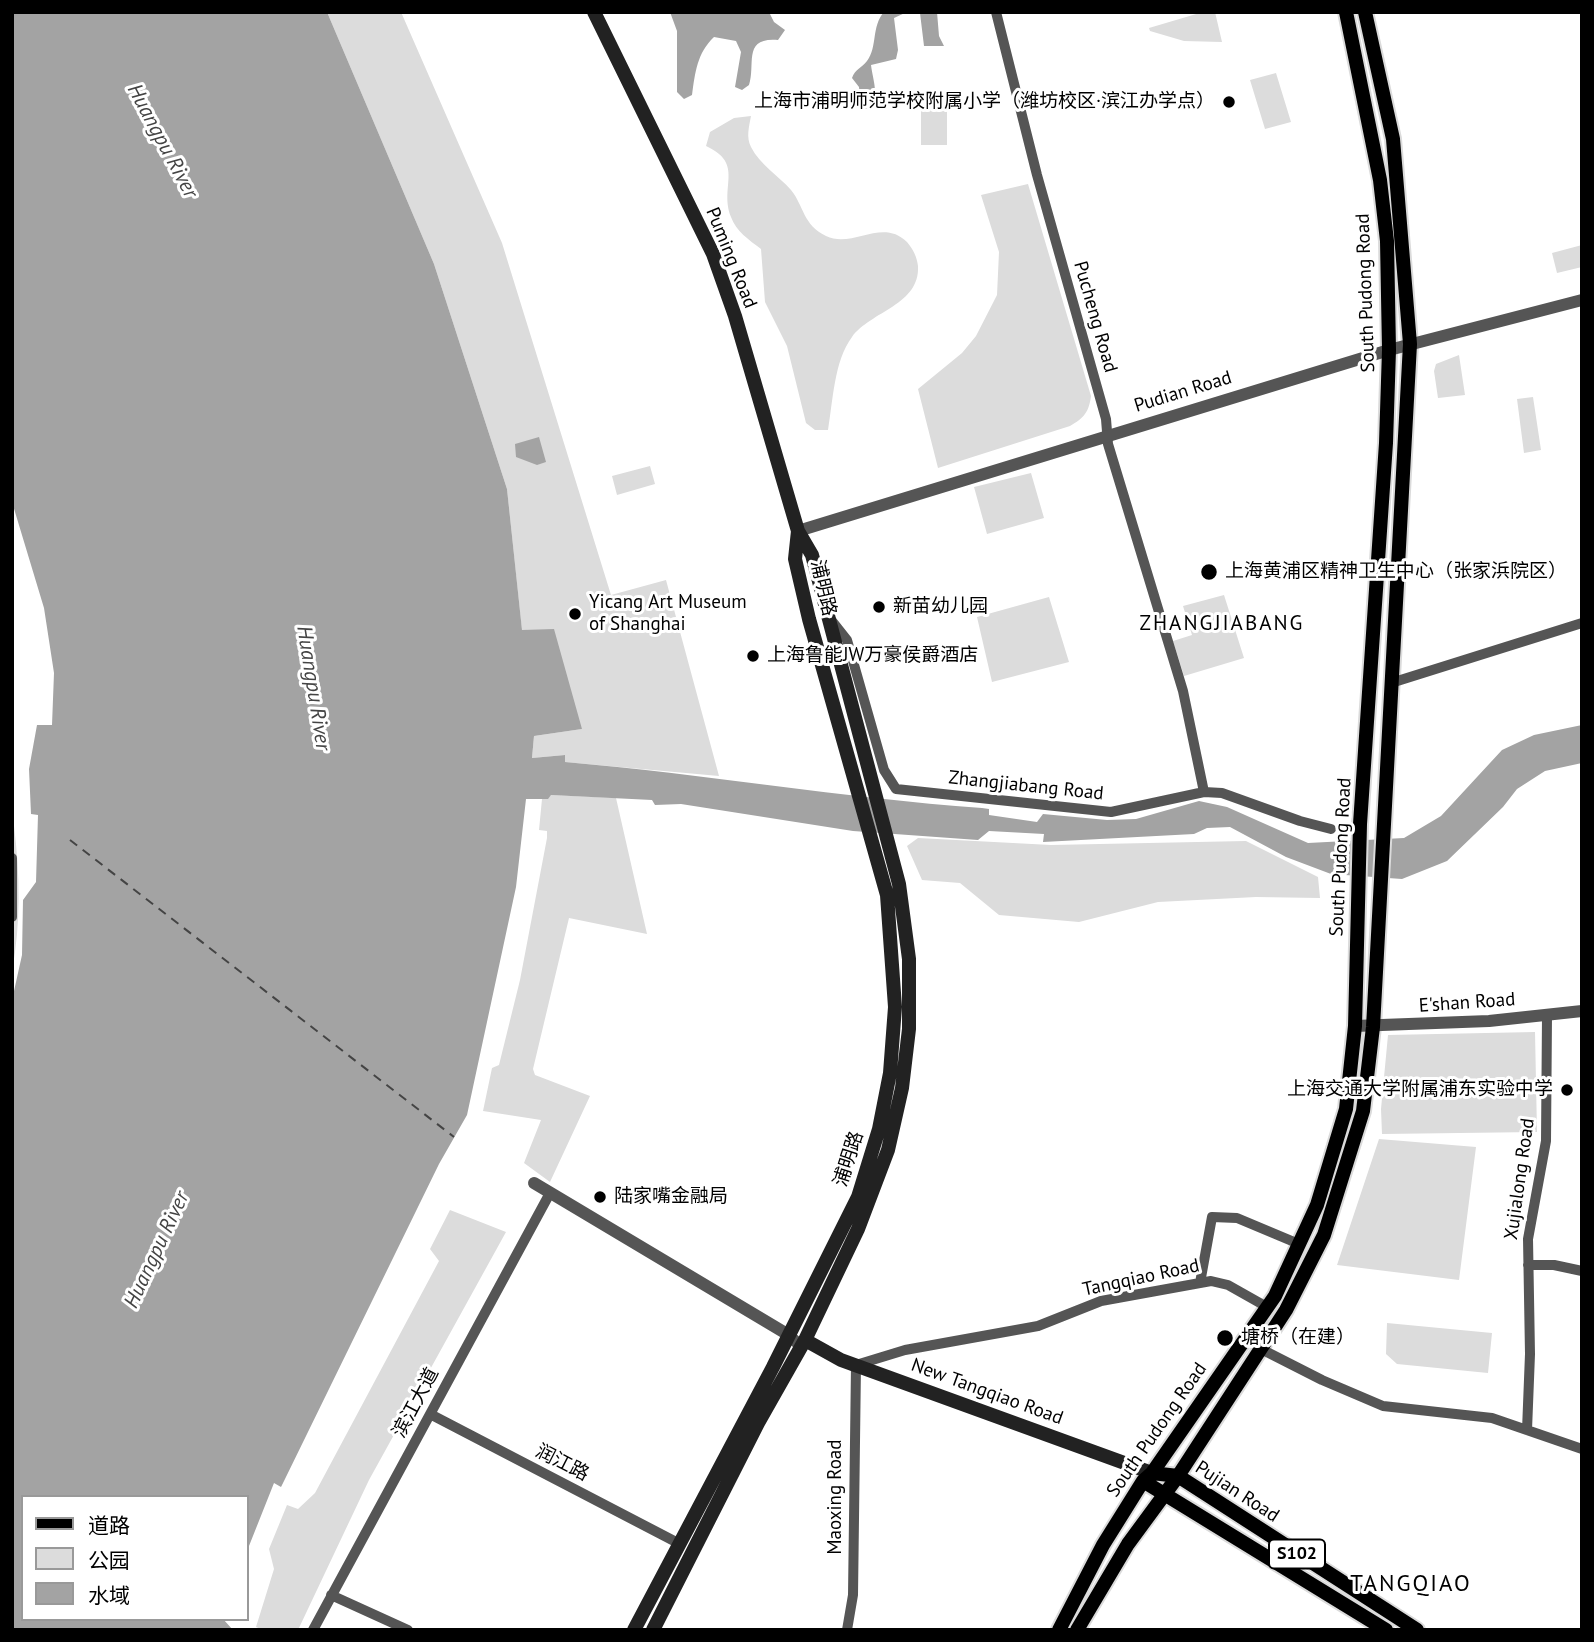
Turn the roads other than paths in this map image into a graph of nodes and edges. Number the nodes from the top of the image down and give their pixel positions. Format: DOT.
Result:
graph roads {
  1 [pos="594,12"];
  2 [pos="996,12"];
  3 [pos="1346,12"];
  4 [pos="1364,12"];
  5 [pos="1582,300"];
  6 [pos="1410,344"];
  7 [pos="1389,350"];
  8 [pos="1107,435"];
  9 [pos="798,531"];
  10 [pos="829,618"];
  11 [pos="1582,623"];
  12 [pos="1391,683"];
  13 [pos="1204,792"];
  14 [pos="1331,829"];
  15 [pos="12,858"];
  16 [pos="888,867"];
  17 [pos="12,917"];
  18 [pos="1582,1011"];
  19 [pos="1547,1016"];
  20 [pos="1355,1027"];
  21 [pos="1373,1027"];
  22 [pos="534,1182"];
  23 [pos="550,1193"];
  24 [pos="1299,1244"];
  25 [pos="1528,1265"];
  26 [pos="1582,1271"];
  27 [pos="1200,1283"];
  28 [pos="1267,1307"];
  29 [pos="787,1334"];
  30 [pos="803,1343"];
  31 [pos="1261,1349"];
  32 [pos="855,1368"];
  33 [pos="430,1414"];
  34 [pos="1527,1430"];
  35 [pos="1582,1449"];
  36 [pos="1178,1476"];
  37 [pos="1147,1477"];
  38 [pos="1164,1492"];
  39 [pos="678,1543"];
  40 [pos="331,1595"];
  41 [pos="1415,1629"];
  42 [pos="313,1630"];
  43 [pos="408,1630"];
  44 [pos="634,1630"];
  45 [pos="653,1630"];
  46 [pos="847,1630"];
  47 [pos="1059,1630"];
  48 [pos="1077,1630"];
  49 [pos="1386,1630"];
  1 -- 9 [label="main road, Puming Road"];
  2 -- 8 [label="street, Pucheng Road"];
  3 -- 7 [label="main road, South Pudong Road"];
  4 -- 6 [label="main road, South Pudong Road"];
  5 -- 6 [label="street, Pudian Road"];
  6 -- 7 [label="street, Pudian Road"];
  6 -- 12 [label="main road, South Pudong Road"];
  7 -- 8 [label="street, Pudian Road"];
  7 -- 20 [label="main road, South Pudong Road"];
  8 -- 9 [label="street, Pudian Road"];
  8 -- 13 [label="street, Pucheng Road"];
  9 -- 10 [label="main road, 浦明路"];
  9 -- 16 [label="main road, 浦明路"];
  10 -- 13 [label="street, Zhangjiabang Road"];
  10 -- 16 [label="main road, 浦明路"];
  11 -- 12 [label="street"];
  12 -- 21 [label="main road, South Pudong Road"];
  13 -- 14 [label="street, Zhangjiabang Road"];
  15 -- 17 [label="street"];
  16 -- 29 [label="main road, 浦明路"];
  16 -- 30 [label="main road, 浦明路"];
  18 -- 19 [label="street, E'shan Road"];
  19 -- 21 [label="street, E'shan Road"];
  19 -- 25 [label="street, Xujialong Road"];
  20 -- 21 [label="street, E'shan Road"];
  20 -- 24 [label="main road, South Pudong Road"];
  21 -- 31 [label="main road, South Pudong Road"];
  22 -- 23 [label="street, New Tangqiao Road"];
  23 -- 29 [label="street, New Tangqiao Road"];
  23 -- 33 [label="street, 滨江大道"];
  24 -- 27 [label="street"];
  24 -- 28 [label="main road, South Pudong Road"];
  25 -- 26 [label="street"];
  25 -- 34 [label="street, Xujialong Road"];
  27 -- 28 [label="street, Tangqiao Road"];
  27 -- 32 [label="street, Tangqiao Road"];
  28 -- 37 [label="main road, South Pudong Road"];
  29 -- 30 [label="street, New Tangqiao Road"];
  29 -- 39 [label="main road, 浦明路"];
  30 -- 32 [label="main road, New Tangqiao Road"];
  30 -- 45 [label="main road, 浦明路"];
  31 -- 34 [label="street"];
  31 -- 36 [label="main road, South Pudong Road"];
  32 -- 37 [label="main road, New Tangqiao Road"];
  32 -- 46 [label="street, Maoxing Road"];
  33 -- 39 [label="street, 润江路"];
  33 -- 40 [label="street, 滨江大道"];
  34 -- 35 [label="street"];
  36 -- 37 [label="main road, New Tangqiao Road"];
  36 -- 38 [label="main road, South Pudong Road"];
  36 -- 41 [label="main road, Pujian Road / S102"];
  37 -- 38 [label="main road, Pujian Road"];
  37 -- 47 [label="main road, South Pudong Road"];
  38 -- 48 [label="main road, South Pudong Road"];
  38 -- 49 [label="main road, Pujian Road / S102"];
  39 -- 44 [label="main road, 浦明路"];
  40 -- 42 [label="street, 滨江大道"];
  40 -- 43 [label="street"];
}
